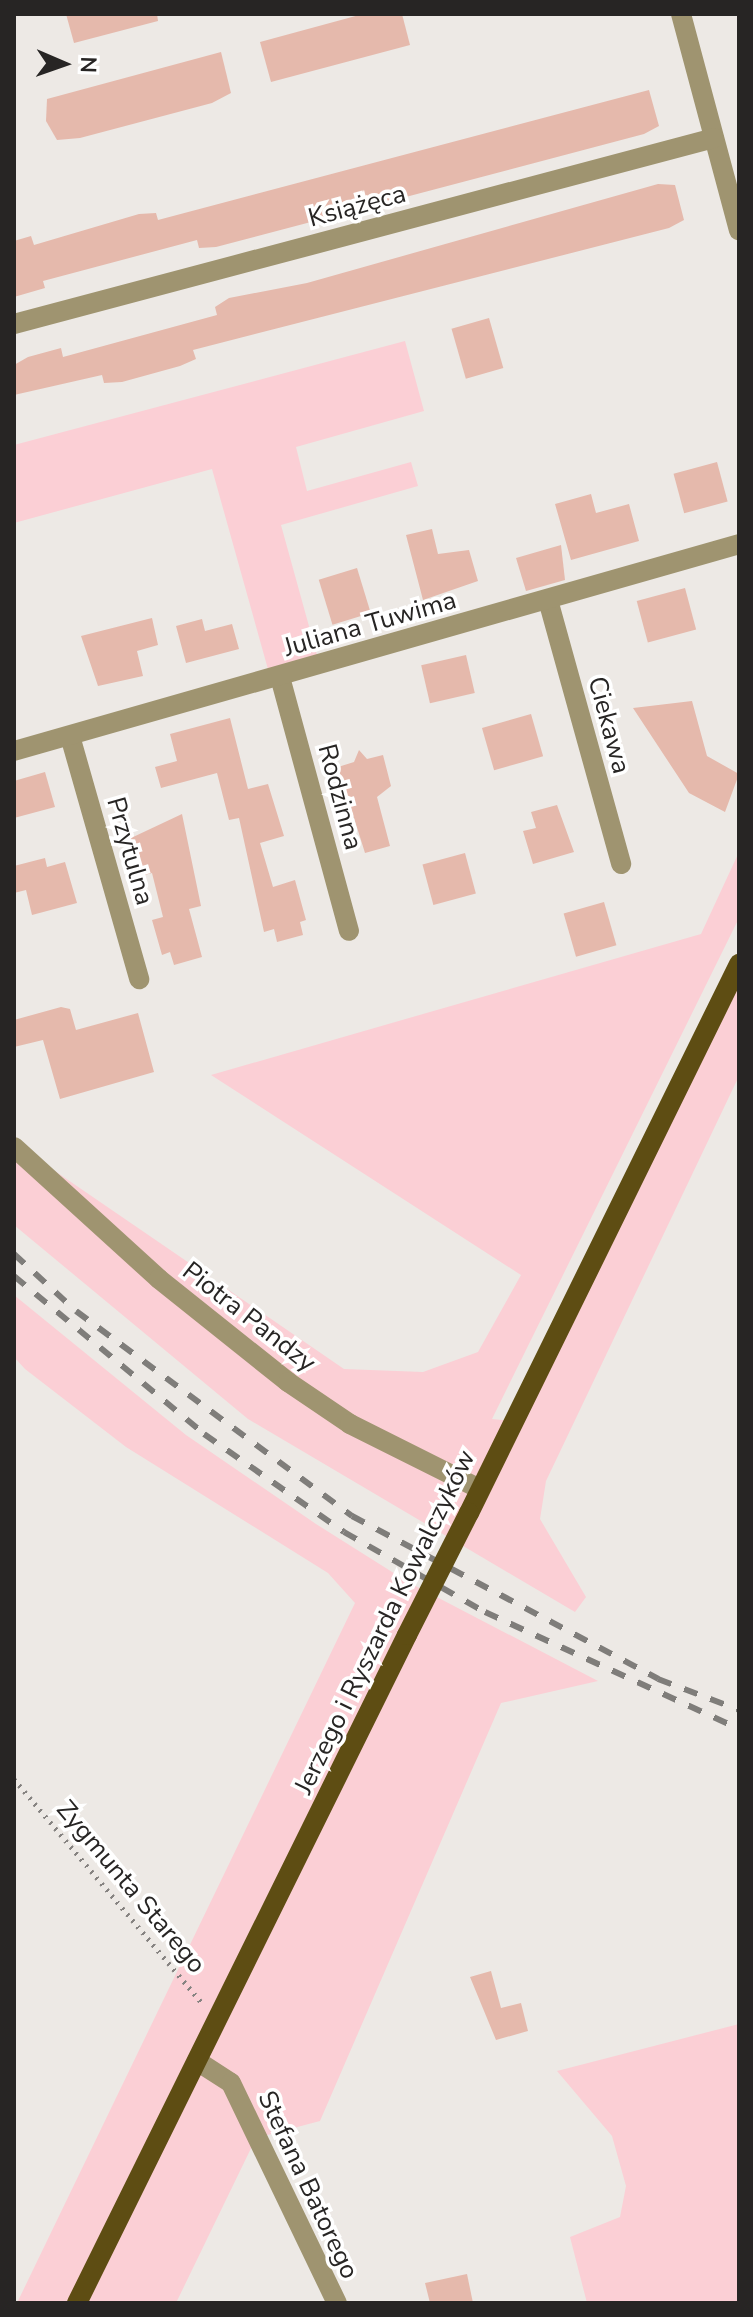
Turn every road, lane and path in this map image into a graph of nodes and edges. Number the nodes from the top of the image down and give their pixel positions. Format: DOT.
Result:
graph roads {
  1 [pos="681,14"];
  2 [pos="714,138"];
  3 [pos="739,230"];
  4 [pos="14,324"];
  5 [pos="739,544"];
  6 [pos="548,600"];
  7 [pos="280,677"];
  8 [pos="70,736"];
  9 [pos="14,751"];
  10 [pos="621,864"];
  11 [pos="349,931"];
  12 [pos="739,964"];
  13 [pos="139,979"];
  14 [pos="14,1147"];
  15 [pos="480,1489"];
  16 [pos="14,1779"];
  17 [pos="216,2021"];
  18 [pos="197,2061"];
  19 [pos="77,2303"];
  20 [pos="337,2303"];
  1 -- 2 [label="street"];
  2 -- 3 [label="street"];
  2 -- 4 [label="street, Książęca"];
  5 -- 6 [label="street, Juliana Tuwima"];
  6 -- 7 [label="street, Juliana Tuwima"];
  6 -- 10 [label="street, Ciekawa"];
  7 -- 8 [label="street, Juliana Tuwima"];
  7 -- 11 [label="street, Rodzinna"];
  8 -- 9 [label="street, Juliana Tuwima"];
  8 -- 13 [label="street, Przytulna"];
  12 -- 15 [label="main road, Jerzego i Ryszarda Kowalczyków"];
  14 -- 15 [label="street, Piotra Pandzy"];
  15 -- 17 [label="main road, Jerzego i Ryszarda Kowalczyków, bridge"];
  16 -- 17 [label="path, Zygmunta Starego"];
  17 -- 18 [label="main road, Jerzego i Ryszarda Kowalczyków"];
  18 -- 19 [label="main road, Jerzego i Ryszarda Kowalczyków"];
  18 -- 20 [label="street, Stefana Batorego"];
}
